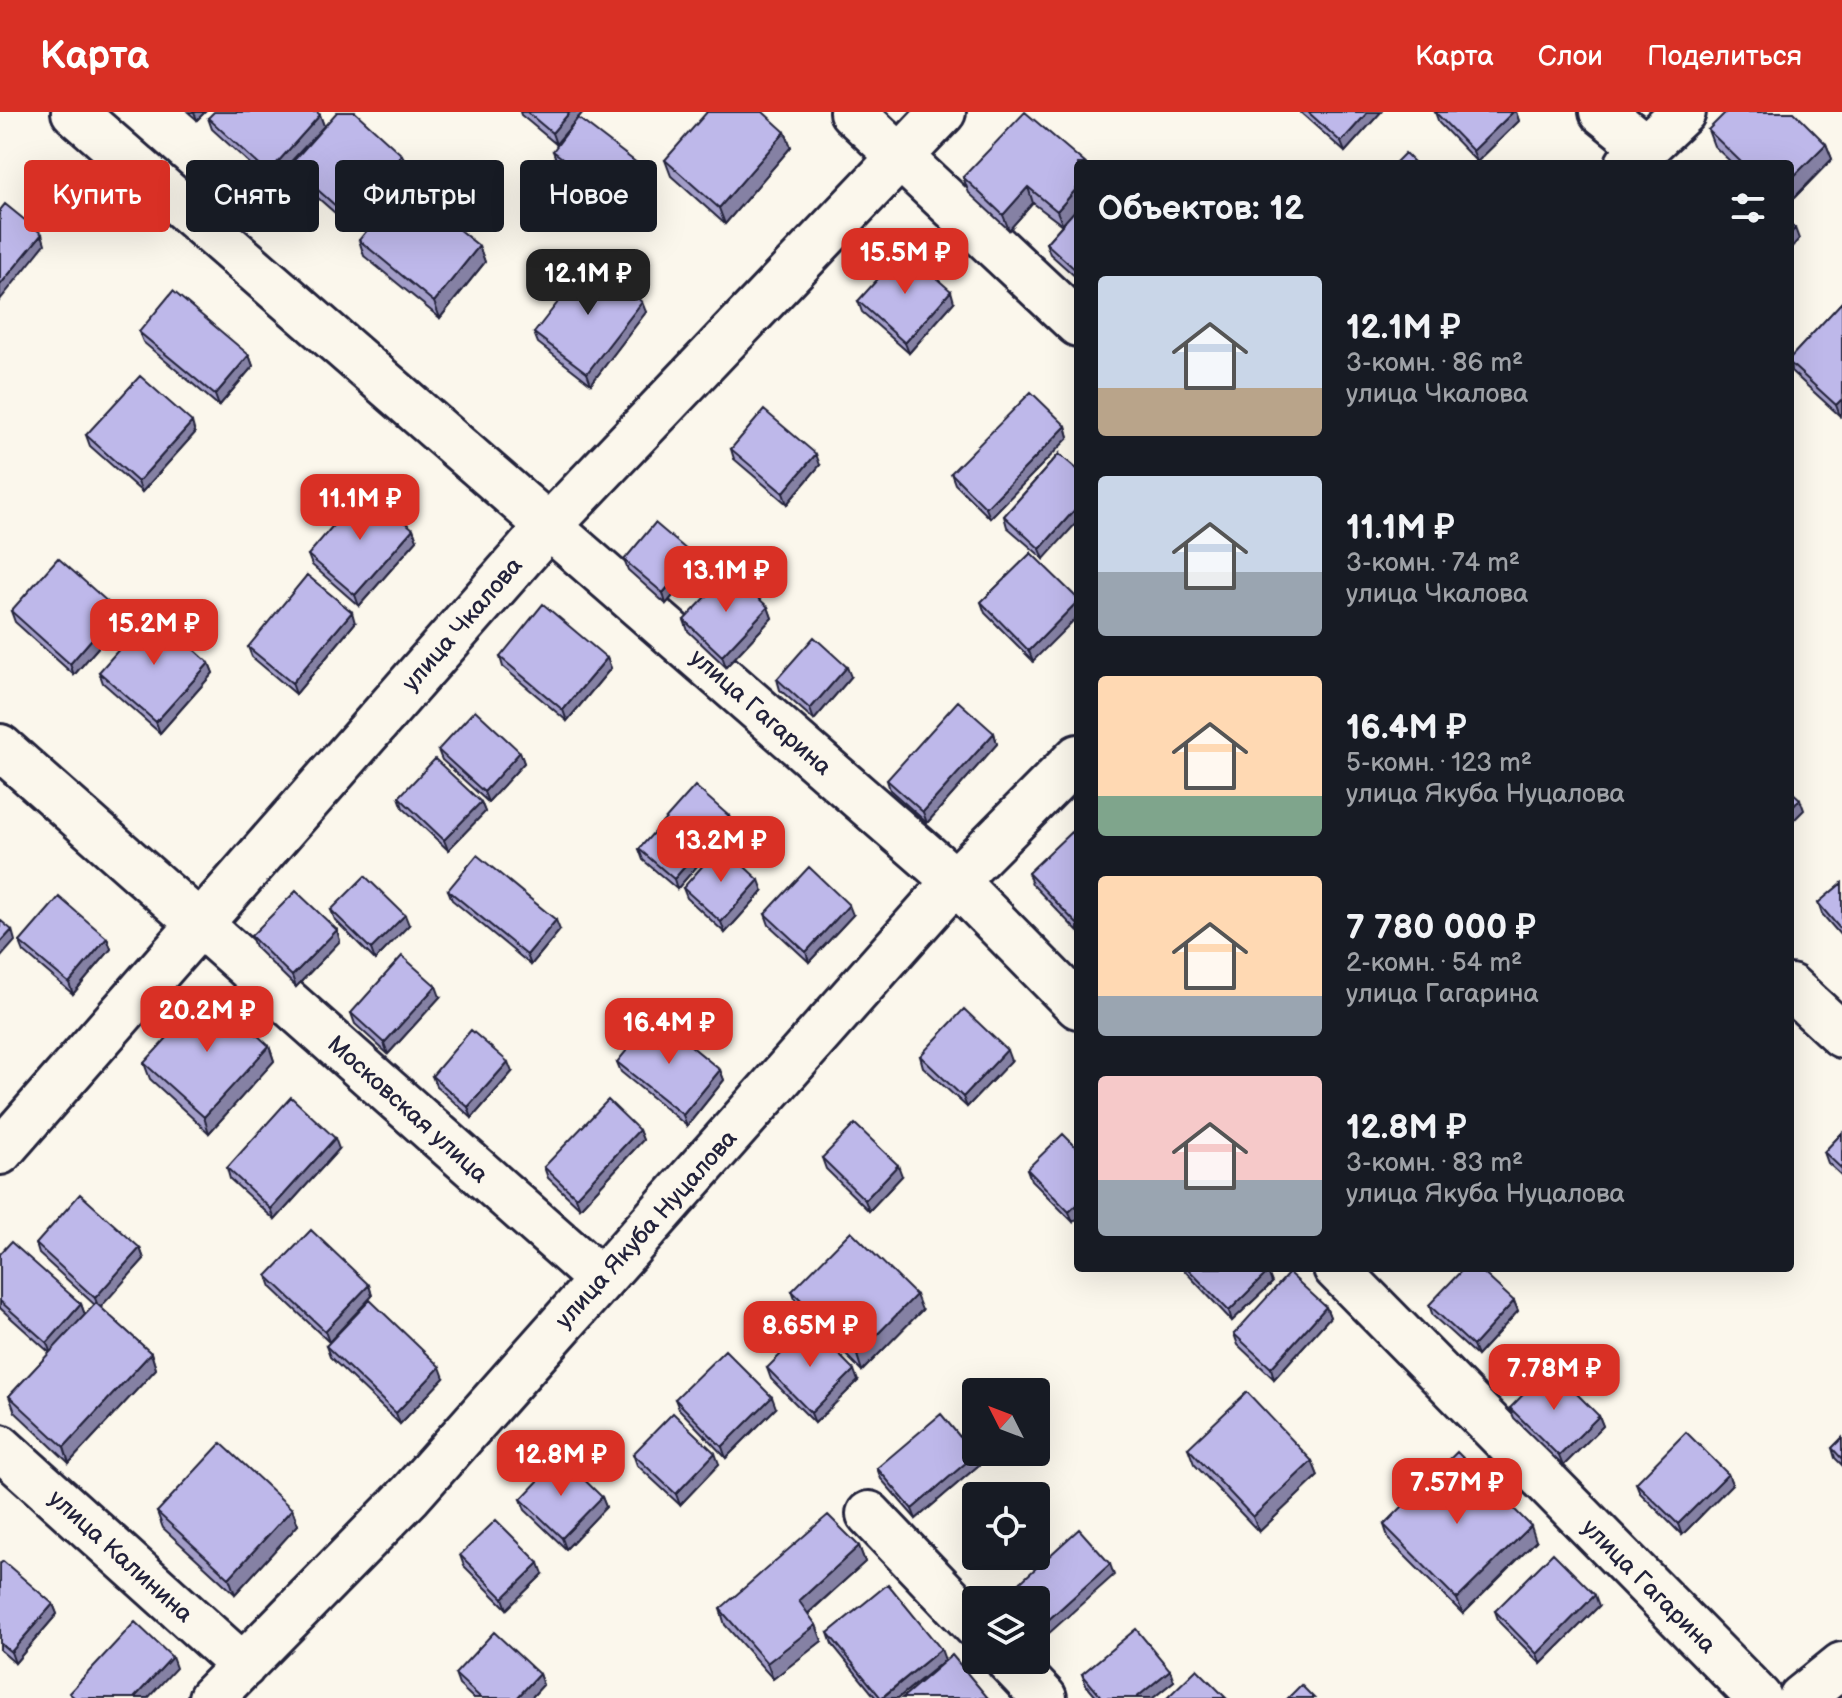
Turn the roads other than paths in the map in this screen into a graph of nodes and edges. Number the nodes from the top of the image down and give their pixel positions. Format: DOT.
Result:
graph roads {
  1 [pos="74,112"];
  2 [pos="852,112"];
  3 [pos="943,112"];
  4 [pos="1602,112"];
  5 [pos="1683,112"];
  6 [pos="1636,155"];
  7 [pos="900,157"];
  8 [pos="1074,320"];
  9 [pos="548,527"];
  10 [pos="0,747"];
  11 [pos="1074,761"];
  12 [pos="955,881"];
  13 [pos="199,924"];
  14 [pos="1794,991"];
  15 [pos="1074,1002"];
  16 [pos="1842,1035"];
  17 [pos="0,1152"];
  18 [pos="1340,1272"];
  19 [pos="601,1280"];
  20 [pos="0,1447"];
  21 [pos="869,1514"];
  22 [pos="962,1611"];
  23 [pos="1842,1665"];
  24 [pos="243,1666"];
  25 [pos="1021,1674"];
  26 [pos="211,1698"];
  27 [pos="1044,1698"];
  28 [pos="1759,1698"];
  29 [pos="1801,1698"];
  1 -- 9 [label="street, улица Гагарина"];
  2 -- 7 [label="street"];
  3 -- 7 [label="street, улица Чкалова"];
  4 -- 6 [label="street"];
  5 -- 6 [label="street"];
  7 -- 8 [label="street"];
  7 -- 9 [label="street, улица Чкалова"];
  9 -- 12 [label="street, улица Гагарина"];
  9 -- 13 [label="street, улица Чкалова"];
  10 -- 13 [label="street, Московская улица"];
  11 -- 12 [label="street, улица Якуба Нуцалова"];
  12 -- 15 [label="street, улица Гагарина"];
  12 -- 19 [label="street, улица Якуба Нуцалова"];
  13 -- 17 [label="street, улица Чкалова"];
  13 -- 19 [label="street, Московская улица"];
  14 -- 16 [label="street"];
  18 -- 28 [label="street, улица Гагарина"];
  19 -- 24 [label="street, улица Якуба Нуцалова"];
  20 -- 24 [label="street, улица Калинина"];
  21 -- 22 [label="street"];
  23 -- 29 [label="street"];
  24 -- 26 [label="street, улица Якуба Нуцалова"];
  25 -- 27 [label="street"];
}
